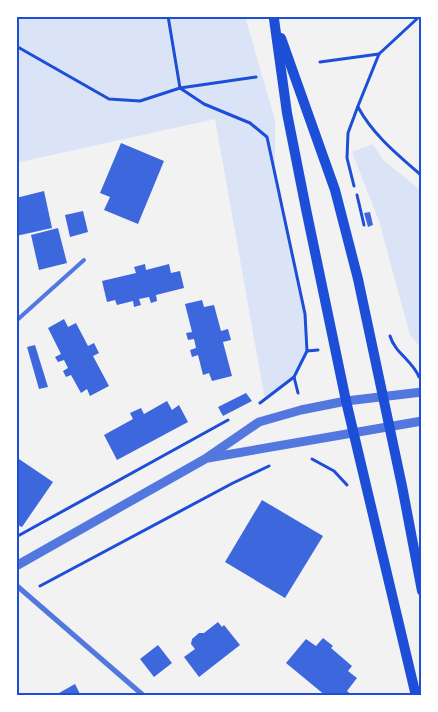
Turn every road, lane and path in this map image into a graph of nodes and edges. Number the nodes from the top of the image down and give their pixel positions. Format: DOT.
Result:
graph roads {
  1 [pos="168,16"];
  2 [pos="420,16"];
  3 [pos="274,18"];
  4 [pos="16,46"];
  5 [pos="379,54"];
  6 [pos="320,62"];
  7 [pos="256,77"];
  8 [pos="180,88"];
  9 [pos="358,106"];
  10 [pos="422,176"];
  11 [pos="366,230"];
  12 [pos="84,260"];
  13 [pos="16,321"];
  14 [pos="388,330"];
  15 [pos="294,377"];
  16 [pos="422,385"];
  17 [pos="422,392"];
  18 [pos="384,396"];
  19 [pos="346,402"];
  20 [pos="256,405"];
  21 [pos="301,410"];
  22 [pos="230,419"];
  23 [pos="422,421"];
  24 [pos="390,427"];
  25 [pos="354,433"];
  26 [pos="307,441"];
  27 [pos="206,459"];
  28 [pos="304,460"];
  29 [pos="274,465"];
  30 [pos="16,537"];
  31 [pos="16,566"];
  32 [pos="16,584"];
  33 [pos="422,590"];
  34 [pos="27,594"];
  35 [pos="144,696"];
  36 [pos="416,696"];
  1 -- 8 [label="path"];
  2 -- 5 [label="path"];
  3 -- 18 [label="main road"];
  3 -- 19 [label="main road"];
  4 -- 8 [label="path"];
  5 -- 6 [label="path"];
  5 -- 9 [label="path"];
  7 -- 8 [label="path"];
  8 -- 15 [label="path"];
  9 -- 10 [label="path"];
  9 -- 11 [label="path"];
  12 -- 13 [label="lane"];
  14 -- 16 [label="path"];
  15 -- 20 [label="path"];
  15 -- 21 [label="path"];
  17 -- 18 [label="street"];
  18 -- 19 [label="street"];
  18 -- 24 [label="main road"];
  19 -- 21 [label="street"];
  19 -- 25 [label="main road"];
  21 -- 27 [label="street"];
  22 -- 30 [label="path"];
  23 -- 24 [label="street"];
  24 -- 25 [label="street"];
  24 -- 33 [label="main road"];
  25 -- 26 [label="street"];
  25 -- 36 [label="main road"];
  26 -- 27 [label="street"];
  26 -- 28 [label="path"];
  27 -- 31 [label="street"];
  29 -- 34 [label="path"];
  32 -- 34 [label="street"];
  34 -- 35 [label="street"];
}
